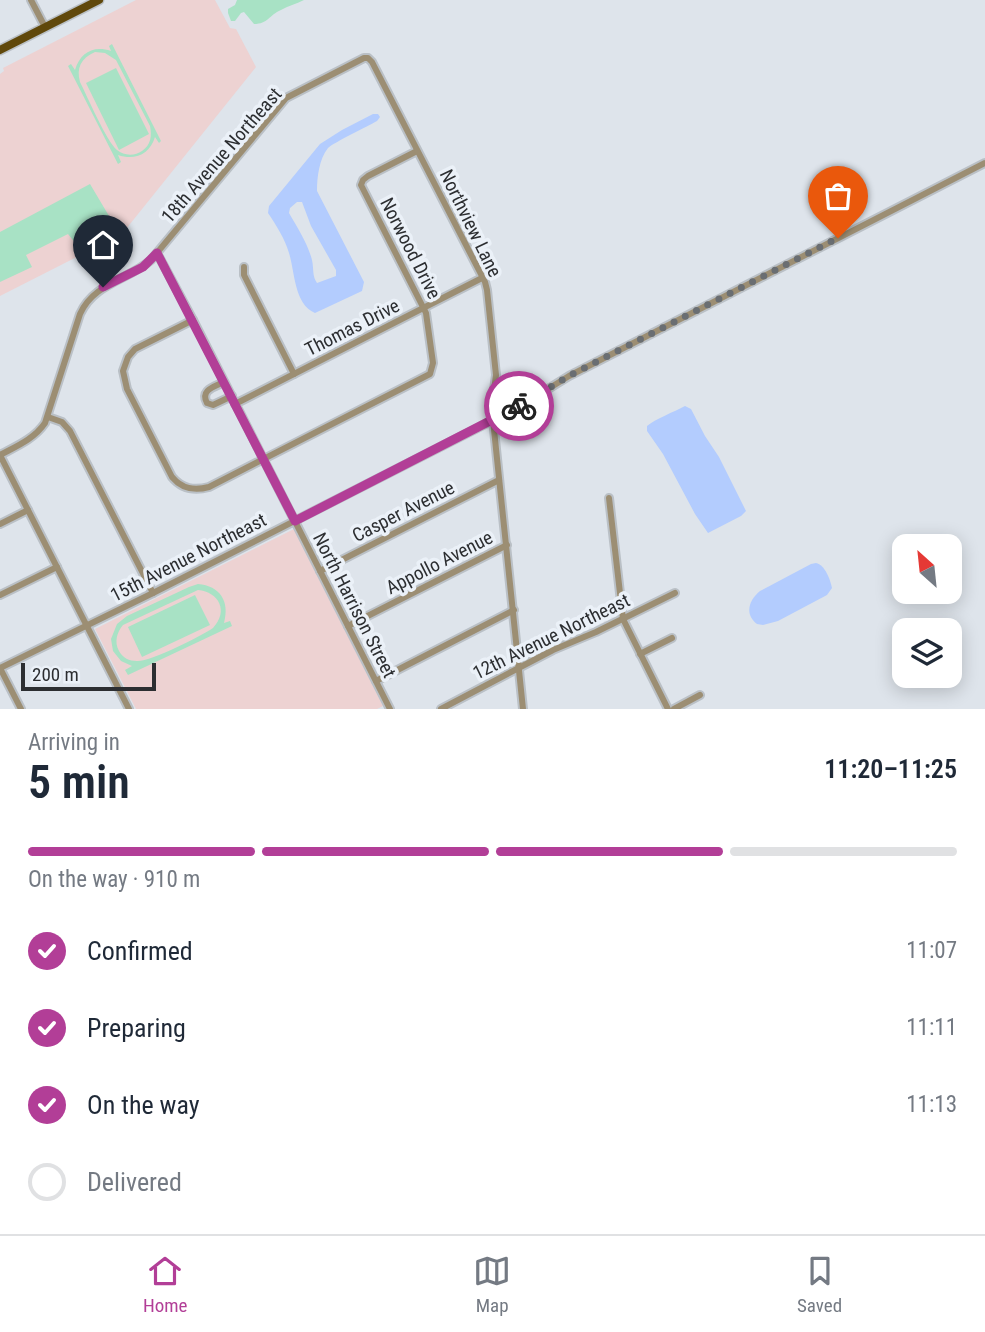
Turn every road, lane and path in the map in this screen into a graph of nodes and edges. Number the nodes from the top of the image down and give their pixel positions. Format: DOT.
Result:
graph roads {
  1 [pos="31,0"];
  2 [pos="99,0"];
  3 [pos="45,27"];
  4 [pos="0,50"];
  5 [pos="368,58"];
  6 [pos="417,151"];
  7 [pos="985,163"];
  8 [pos="157,253"];
  9 [pos="244,267"];
  10 [pos="482,278"];
  11 [pos="424,308"];
  12 [pos="193,320"];
  13 [pos="294,374"];
  14 [pos="224,382"];
  15 [pos="233,400"];
  16 [pos="48,416"];
  17 [pos="493,420"];
  18 [pos="0,455"];
  19 [pos="264,459"];
  20 [pos="499,480"];
  21 [pos="609,498"];
  22 [pos="28,510"];
  23 [pos="295,521"];
  24 [pos="0,524"];
  25 [pos="507,545"];
  26 [pos="57,567"];
  27 [pos="320,571"];
  28 [pos="153,593"];
  29 [pos="675,593"];
  30 [pos="0,595"];
  31 [pos="514,610"];
  32 [pos="623,619"];
  33 [pos="87,625"];
  34 [pos="348,626"];
  35 [pos="671,638"];
  36 [pos="640,654"];
  37 [pos="0,668"];
  38 [pos="518,668"];
  39 [pos="376,681"];
  40 [pos="700,695"];
  41 [pos="21,709"];
  42 [pos="129,709"];
  43 [pos="390,709"];
  44 [pos="441,709"];
  45 [pos="523,709"];
  46 [pos="668,709"];
  47 [pos="674,709"];
  1 -- 3 [label="street"];
  2 -- 3 [label="main road"];
  3 -- 4 [label="main road"];
  5 -- 6 [label="street, Northview Lane"];
  5 -- 8 [label="street, 18th Avenue Northeast"];
  6 -- 10 [label="street, Northview Lane"];
  6 -- 11 [label="street, Norwood Drive"];
  7 -- 17 [label="street, 15th Avenue Northeast"];
  8 -- 12 [label="street, North Harrison Street"];
  8 -- 16 [label="street, 18th Avenue Northeast"];
  9 -- 13 [label="street"];
  10 -- 11 [label="street, Thomas Drive"];
  10 -- 17 [label="street, Northview Lane"];
  11 -- 13 [label="street, Thomas Drive"];
  11 -- 19 [label="street, Norwood Drive"];
  12 -- 14 [label="street, North Harrison Street"];
  12 -- 19 [label="street"];
  13 -- 15 [label="street, Thomas Drive"];
  14 -- 15 [label="street, North Harrison Street"];
  14 -- 15 [label="street"];
  15 -- 19 [label="street, North Harrison Street"];
  16 -- 18 [label="street, 18th Avenue Northeast"];
  16 -- 28 [label="street"];
  17 -- 20 [label="street, Northview Lane"];
  17 -- 23 [label="street, 15th Avenue Northeast"];
  18 -- 22 [label="street"];
  19 -- 23 [label="street, North Harrison Street"];
  20 -- 25 [label="street, Northview Lane"];
  20 -- 27 [label="street, Casper Avenue"];
  21 -- 32 [label="street"];
  22 -- 24 [label="street"];
  22 -- 26 [label="street"];
  23 -- 27 [label="street, North Harrison Street"];
  23 -- 28 [label="street, 15th Avenue Northeast"];
  25 -- 31 [label="street, Northview Lane"];
  25 -- 34 [label="street, Appollo Avenue"];
  26 -- 30 [label="street"];
  26 -- 33 [label="street"];
  27 -- 34 [label="street, North Harrison Street"];
  28 -- 33 [label="street, 15th Avenue Northeast"];
  29 -- 32 [label="street, 12th Avenue Northeast"];
  31 -- 38 [label="street, Northview Lane"];
  31 -- 39 [label="street"];
  32 -- 36 [label="street"];
  32 -- 38 [label="street, 12th Avenue Northeast"];
  33 -- 37 [label="street, 15th Avenue Northeast"];
  33 -- 42 [label="street"];
  34 -- 39 [label="street, North Harrison Street"];
  35 -- 36 [label="street"];
  36 -- 46 [label="street"];
  37 -- 41 [label="street"];
  38 -- 44 [label="street, 12th Avenue Northeast"];
  38 -- 45 [label="street, Northview Lane"];
  39 -- 43 [label="street, North Harrison Street"];
  40 -- 47 [label="street"];
}
